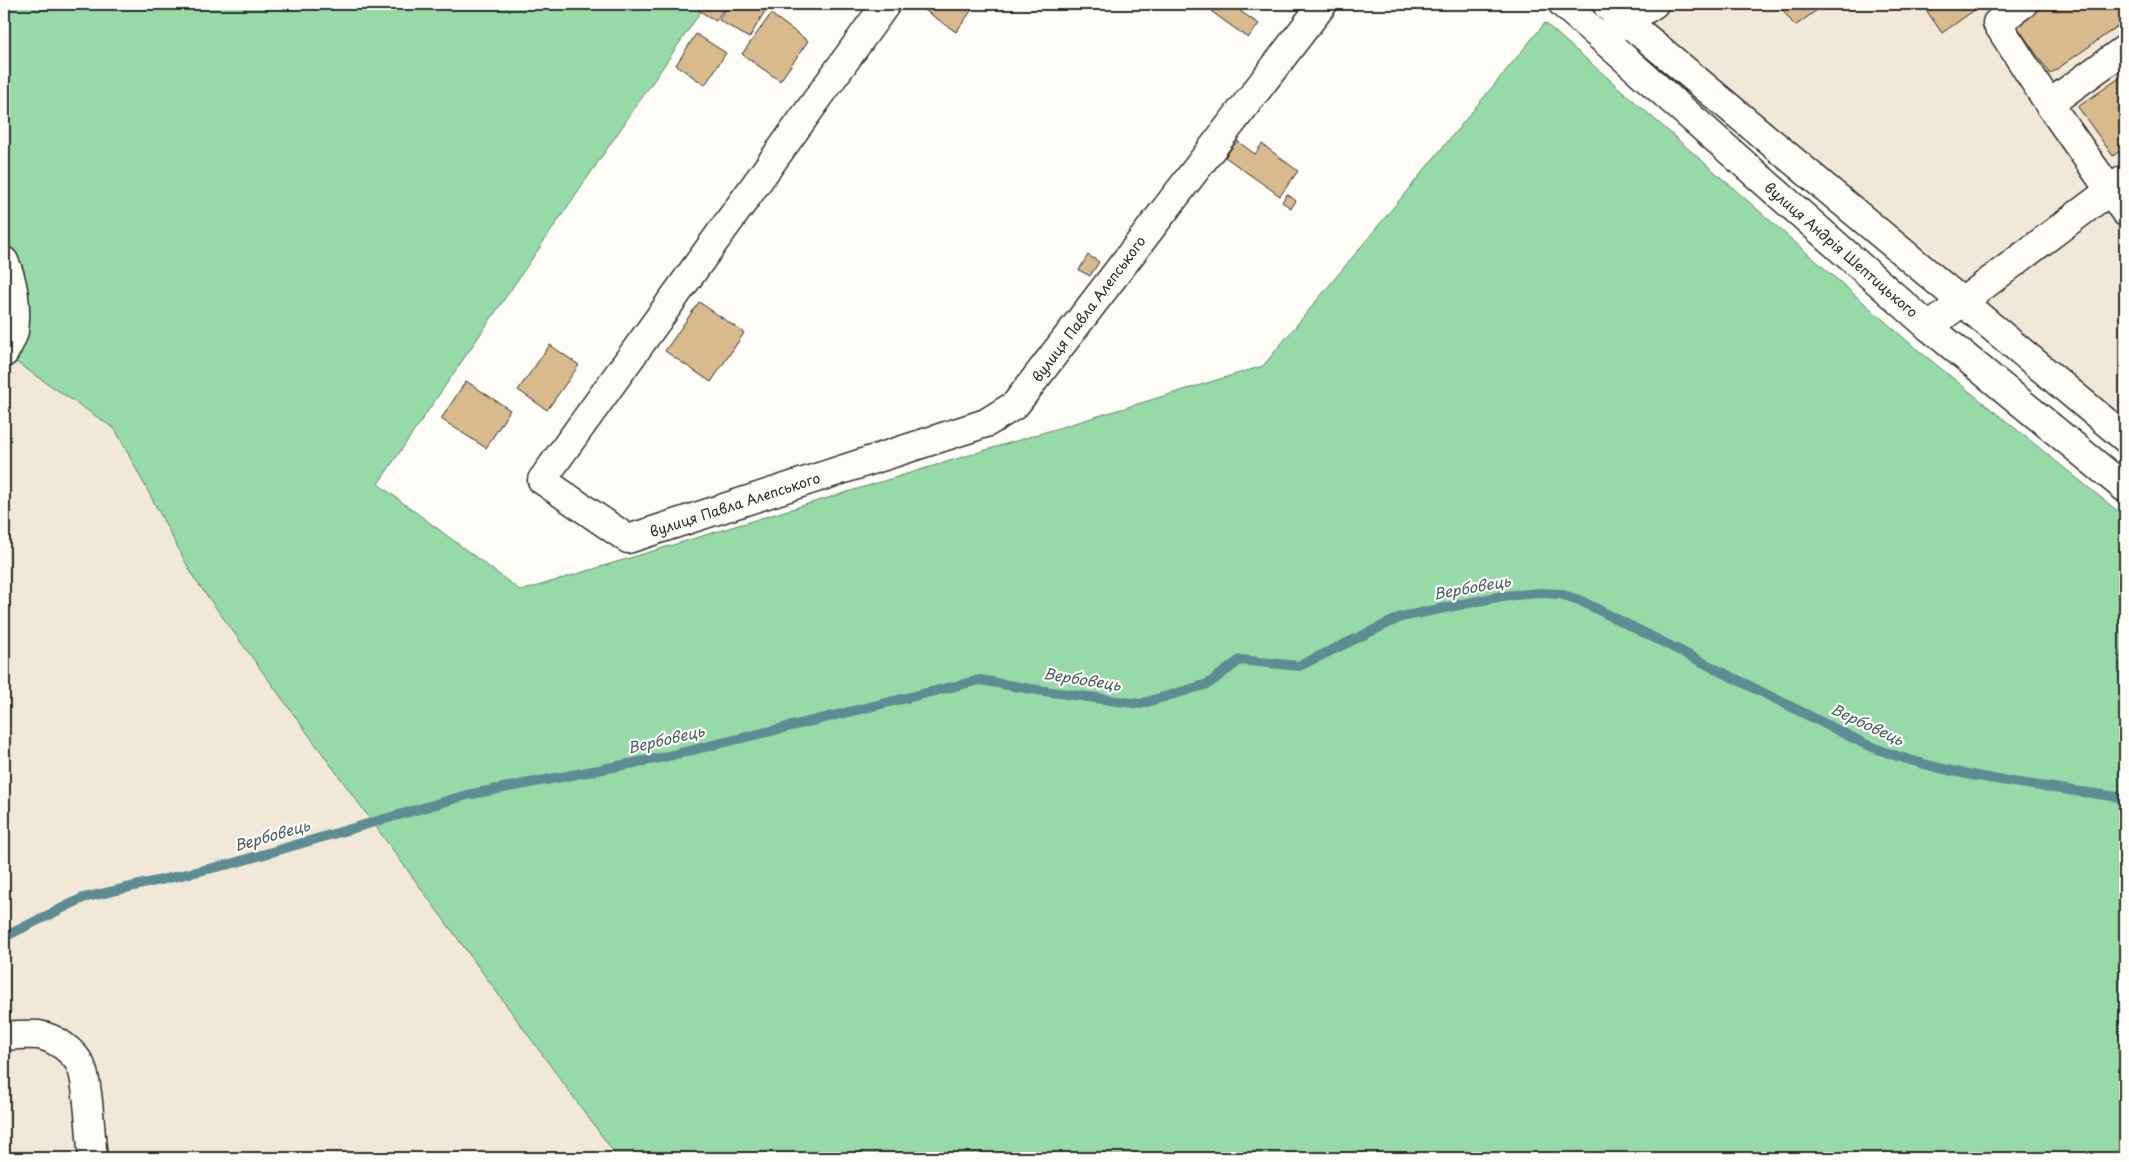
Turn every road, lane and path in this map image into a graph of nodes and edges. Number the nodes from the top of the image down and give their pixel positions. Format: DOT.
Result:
graph roads {
  1 [pos="886,4"];
  2 [pos="1323,4"];
  3 [pos="1563,4"];
  4 [pos="1654,4"];
  5 [pos="2023,4"];
  6 [pos="1608,6"];
  7 [pos="1601,37"];
  8 [pos="2125,49"];
  9 [pos="2049,104"];
  10 [pos="2118,185"];
  11 [pos="2125,212"];
  12 [pos="4,261"];
  13 [pos="1929,327"];
  14 [pos="4,353"];
  15 [pos="2125,438"];
  16 [pos="2125,488"];
  17 [pos="4,1036"];
  18 [pos="93,1158"];
  1 -- 2 [label="street, вулиця Павла Алепського"];
  3 -- 7 [label="street, вулиця Андрія Шептицького"];
  4 -- 7 [label="street"];
  5 -- 9 [label="street"];
  6 -- 15 [label="street"];
  7 -- 13 [label="street, вулиця Андрія Шептицького"];
  8 -- 9 [label="street"];
  9 -- 10 [label="street"];
  10 -- 11 [label="street"];
  10 -- 13 [label="street"];
  12 -- 14 [label="street"];
  13 -- 16 [label="street, вулиця Андрія Шептицького"];
  17 -- 18 [label="street"];
}
